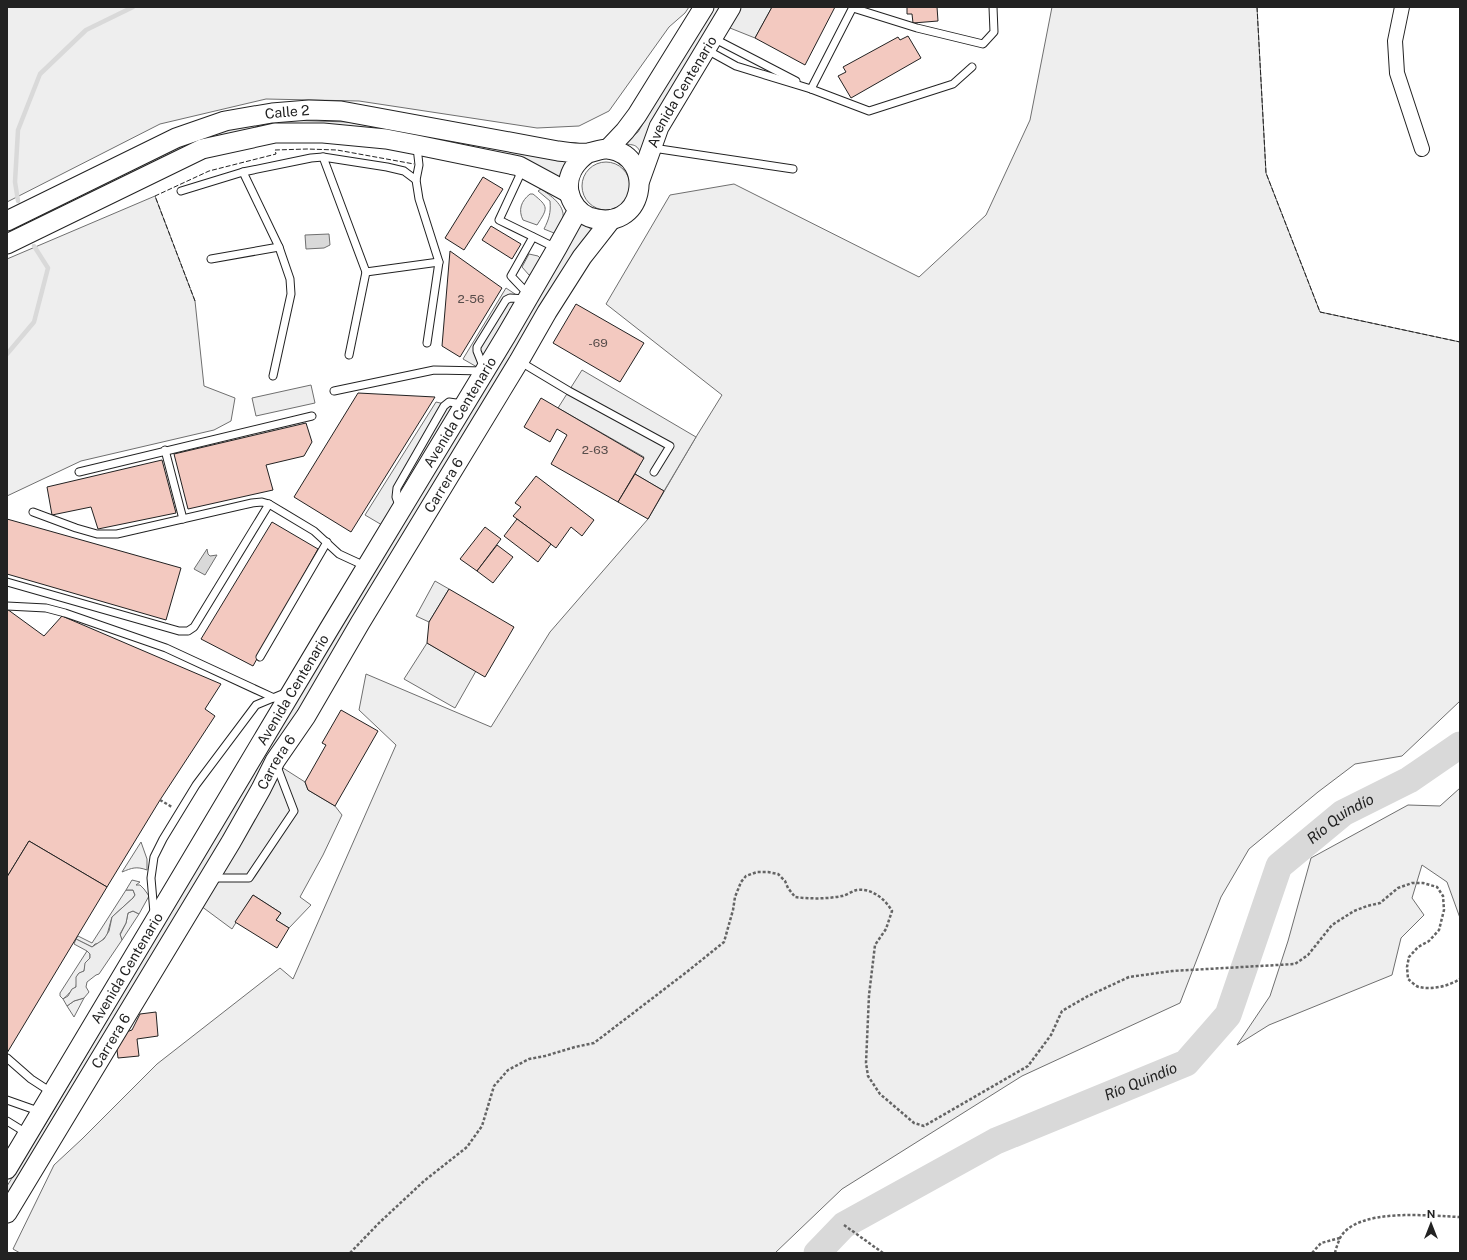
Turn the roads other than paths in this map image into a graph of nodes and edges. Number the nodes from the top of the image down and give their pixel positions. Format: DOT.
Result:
graph roads {
  1 [pos="704,7"];
  2 [pos="731,7"];
  3 [pos="993,7"];
  4 [pos="1402,7"];
  5 [pos="853,8"];
  6 [pos="709,44"];
  7 [pos="972,68"];
  8 [pos="810,89"];
  9 [pos="417,145"];
  10 [pos="651,148"];
  11 [pos="608,149"];
  12 [pos="1422,149"];
  13 [pos="588,153"];
  14 [pos="323,158"];
  15 [pos="519,166"];
  16 [pos="793,169"];
  17 [pos="243,172"];
  18 [pos="416,180"];
  19 [pos="640,180"];
  20 [pos="181,191"];
  21 [pos="569,193"];
  22 [pos="578,210"];
  23 [pos="611,220"];
  24 [pos="7,221"];
  25 [pos="533,237"];
  26 [pos="7,244"];
  27 [pos="278,247"];
  28 [pos="557,248"];
  29 [pos="211,259"];
  30 [pos="439,262"];
  31 [pos="366,272"];
  32 [pos="528,297"];
  33 [pos="427,343"];
  34 [pos="349,355"];
  35 [pos="519,361"];
  36 [pos="485,371"];
  37 [pos="273,376"];
  38 [pos="334,390"];
  39 [pos="312,416"];
  40 [pos="165,450"];
  41 [pos="79,472"];
  42 [pos="654,472"];
  43 [pos="269,504"];
  44 [pos="33,512"];
  45 [pos="183,519"];
  46 [pos="327,542"];
  47 [pos="367,567"];
  48 [pos="7,582"];
  49 [pos="7,606"];
  50 [pos="260,658"];
  51 [pos="293,690"];
  52 [pos="274,698"];
  53 [pos="276,761"];
  54 [pos="208,878"];
  55 [pos="155,921"];
  56 [pos="7,1058"];
  57 [pos="52,1092"];
  58 [pos="7,1100"];
  59 [pos="41,1112"];
  60 [pos="7,1122"];
  61 [pos="28,1134"];
  62 [pos="7,1169"];
  63 [pos="7,1213"];
  1 -- 11 [label="main road, Avenida Centenario"];
  2 -- 6 [label="main road, Avenida Centenario"];
  3 -- 5 [label="lane"];
  4 -- 12 [label="street"];
  5 -- 8 [label="lane"];
  6 -- 8 [label="lane"];
  6 -- 8 [label="lane"];
  6 -- 10 [label="main road, Avenida Centenario"];
  7 -- 8 [label="lane"];
  9 -- 15 [label="main road, Calle 2"];
  9 -- 18 [label="lane"];
  9 -- 26 [label="main road, Calle 2"];
  10 -- 16 [label="lane"];
  10 -- 19 [label="main road, Avenida Centenario"];
  11 -- 13 [label="main road"];
  11 -- 19 [label="main road"];
  13 -- 21 [label="main road"];
  13 -- 24 [label="main road, Calle 2"];
  14 -- 17 [label="lane"];
  14 -- 18 [label="lane"];
  14 -- 31 [label="lane"];
  15 -- 21 [label="main road, Calle 2"];
  15 -- 25 [label="lane"];
  17 -- 20 [label="lane"];
  17 -- 27 [label="lane"];
  18 -- 30 [label="lane"];
  19 -- 23 [label="main road"];
  21 -- 22 [label="main road"];
  22 -- 23 [label="main road"];
  22 -- 28 [label="main road, Avenida Centenario"];
  23 -- 35 [label="main road, Carrera 6"];
  25 -- 28 [label="lane"];
  25 -- 32 [label="lane"];
  27 -- 29 [label="lane"];
  27 -- 37 [label="lane"];
  28 -- 32 [label="main road, Avenida Centenario"];
  30 -- 31 [label="lane"];
  30 -- 33 [label="lane"];
  31 -- 34 [label="lane"];
  32 -- 36 [label="main road, Avenida Centenario"];
  35 -- 42 [label="lane"];
  35 -- 53 [label="main road, Carrera 6"];
  36 -- 38 [label="lane"];
  36 -- 47 [label="main road, Avenida Centenario"];
  39 -- 40 [label="lane"];
  40 -- 41 [label="lane"];
  40 -- 45 [label="lane"];
  43 -- 45 [label="lane"];
  43 -- 46 [label="lane"];
  43 -- 48 [label="lane"];
  44 -- 45 [label="lane"];
  46 -- 47 [label="lane"];
  46 -- 50 [label="lane"];
  47 -- 51 [label="main road, Avenida Centenario"];
  49 -- 52 [label="lane"];
  51 -- 52 [label="lane"];
  51 -- 55 [label="main road, Avenida Centenario"];
  52 -- 55 [label="lane"];
  53 -- 54 [label="main road, Carrera 6"];
  53 -- 54 [label="lane"];
  54 -- 63 [label="main road, Carrera 6"];
  55 -- 57 [label="main road, Avenida Centenario"];
  56 -- 57 [label="lane"];
  57 -- 59 [label="main road, Avenida Centenario"];
  58 -- 59 [label="lane"];
  59 -- 61 [label="main road, Avenida Centenario"];
  60 -- 61 [label="lane"];
  61 -- 62 [label="main road, Avenida Centenario"];
}
